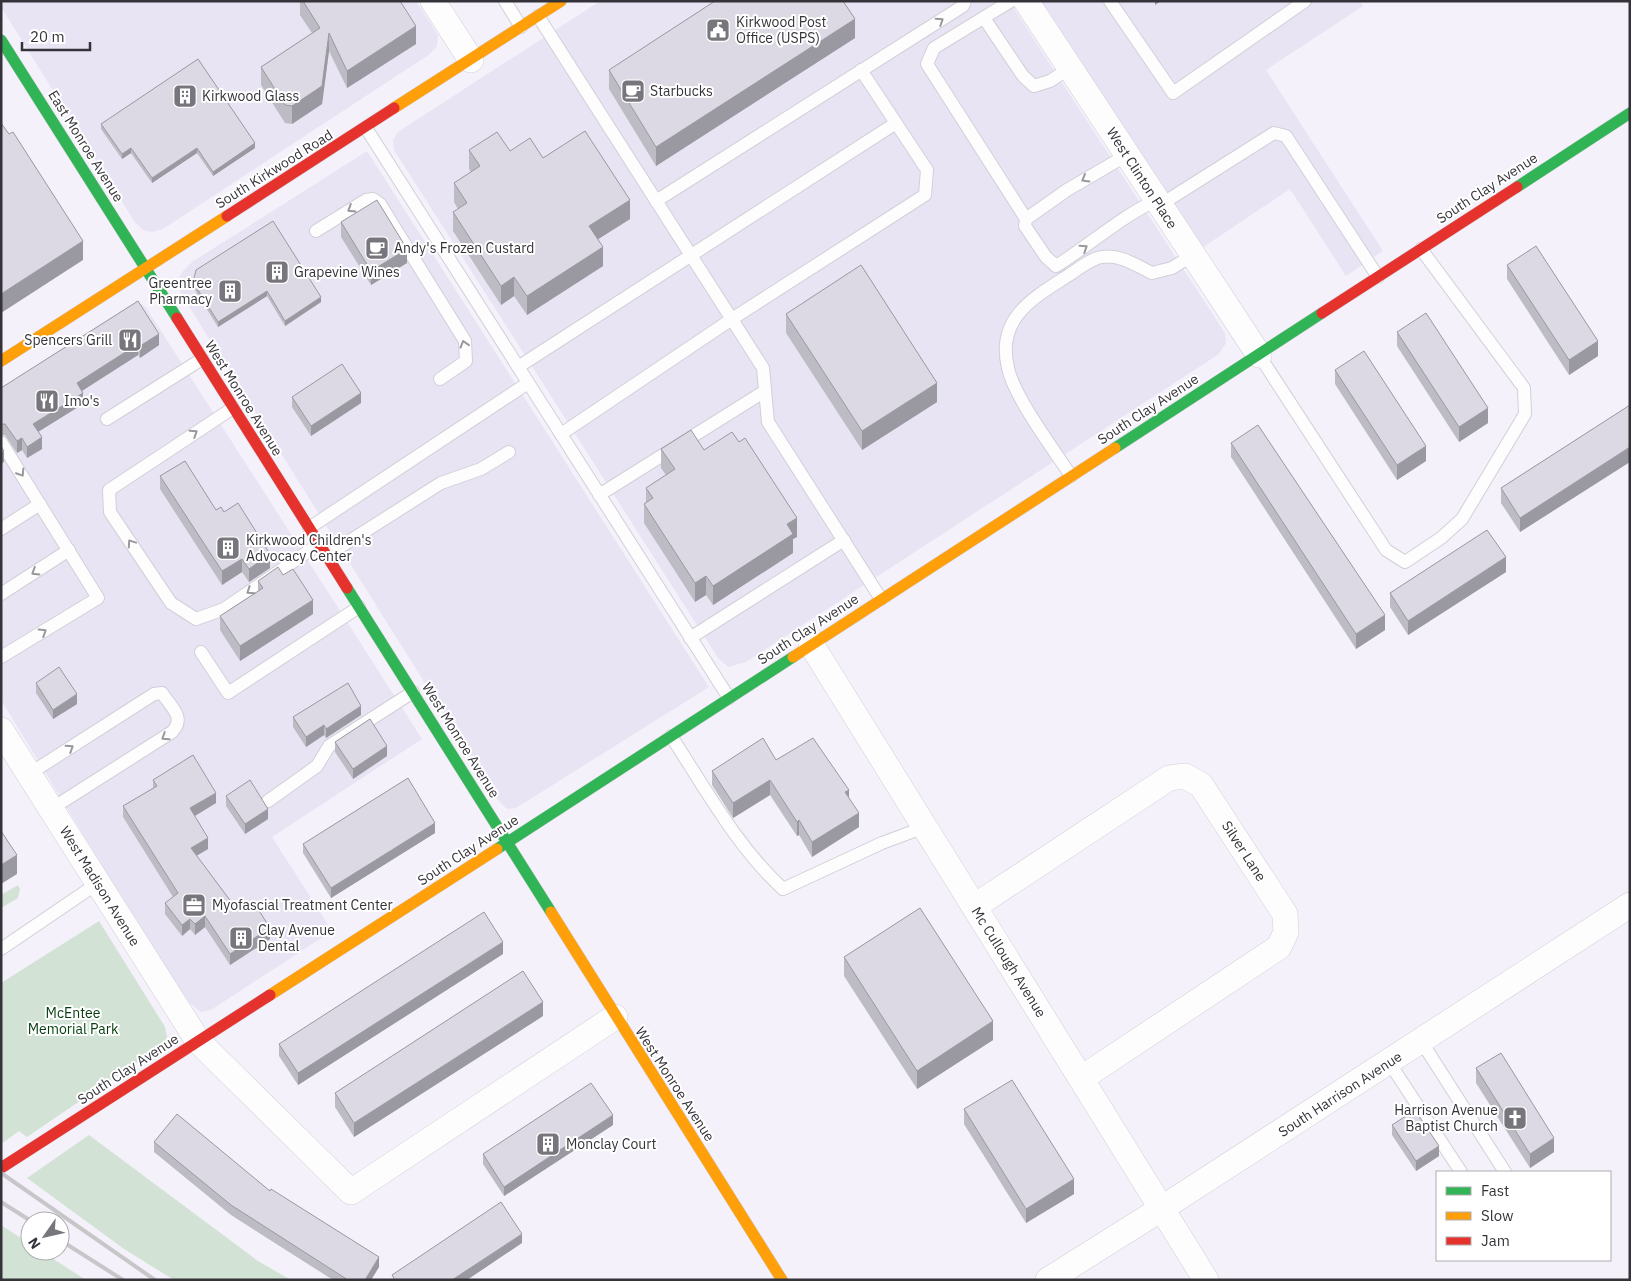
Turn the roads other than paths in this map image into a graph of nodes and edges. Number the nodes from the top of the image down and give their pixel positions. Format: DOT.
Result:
graph roads {
  1 [pos="433,1"];
  2 [pos="505,1"];
  3 [pos="561,1"];
  4 [pos="965,1"];
  5 [pos="1011,1"];
  6 [pos="1026,1"];
  7 [pos="1110,1"];
  8 [pos="1305,1"];
  9 [pos="538,16"];
  10 [pos="984,18"];
  11 [pos="521,27"];
  12 [pos="1,40"];
  13 [pos="471,60"];
  14 [pos="1070,68"];
  15 [pos="861,70"];
  16 [pos="1630,113"];
  17 [pos="896,123"];
  18 [pos="366,128"];
  19 [pos="1128,155"];
  20 [pos="656,201"];
  21 [pos="1158,203"];
  22 [pos="1026,219"];
  23 [pos="316,231"];
  24 [pos="1422,249"];
  25 [pos="1193,255"];
  26 [pos="691,256"];
  27 [pos="145,269"];
  28 [pos="1378,277"];
  29 [pos="732,319"];
  30 [pos="1259,355"];
  31 [pos="202,359"];
  32 [pos="1,361"];
  33 [pos="518,367"];
  34 [pos="440,378"];
  35 [pos="528,383"];
  36 [pos="765,391"];
  37 [pos="233,408"];
  38 [pos="107,419"];
  39 [pos="561,434"];
  40 [pos="1,442"];
  41 [pos="509,452"];
  42 [pos="1071,476"];
  43 [pos="599,495"];
  44 [pos="40,504"];
  45 [pos="309,528"];
  46 [pos="1,529"];
  47 [pos="844,540"];
  48 [pos="319,544"];
  49 [pos="69,550"];
  50 [pos="326,556"];
  51 [pos="1,594"];
  52 [pos="881,599"];
  53 [pos="359,607"];
  54 [pos="690,638"];
  55 [pos="811,644"];
  56 [pos="201,652"];
  57 [pos="1,657"];
  58 [pos="413,692"];
  59 [pos="729,698"];
  60 [pos="1,730"];
  61 [pos="671,736"];
  62 [pos="29,774"];
  63 [pos="268,800"];
  64 [pos="51,809"];
  65 [pos="925,827"];
  66 [pos="508,842"];
  67 [pos="98,883"];
  68 [pos="1630,905"];
  69 [pos="974,906"];
  70 [pos="1,949"];
  71 [pos="615,1018"];
  72 [pos="1421,1041"];
  73 [pos="198,1042"];
  74 [pos="1389,1062"];
  75 [pos="1082,1078"];
  76 [pos="1,1168"];
  77 [pos="1460,1171"];
  78 [pos="1504,1171"];
  79 [pos="1161,1209"];
  80 [pos="782,1280"];
  81 [pos="1048,1280"];
  82 [pos="1206,1280"];
  1 -- 13 [label="street"];
  2 -- 11 [label="lane"];
  3 -- 9 [label="street, South Kirkwood Road"];
  15 -- 4 [label="lane, one-way"];
  5 -- 10 [label="lane"];
  6 -- 14 [label="street, West Clinton Place"];
  7 -- 8 [label="lane"];
  9 -- 11 [label="street, South Kirkwood Road"];
  9 -- 20 [label="lane"];
  10 -- 14 [label="lane"];
  10 -- 22 [label="lane"];
  11 -- 13 [label="street, South Kirkwood Road"];
  12 -- 27 [label="street, East Monroe Avenue"];
  13 -- 18 [label="street, South Kirkwood Road"];
  14 -- 19 [label="street, West Clinton Place"];
  15 -- 17 [label="lane"];
  15 -- 20 [label="lane"];
  16 -- 24 [label="street, South Clay Avenue"];
  17 -- 26 [label="lane"];
  17 -- 29 [label="lane"];
  18 -- 27 [label="street, South Kirkwood Road"];
  18 -- 33 [label="lane"];
  19 -- 21 [label="street, West Clinton Place"];
  19 -- 22 [label="lane, one-way"];
  20 -- 26 [label="lane"];
  22 -- 21 [label="lane, one-way"];
  21 -- 25 [label="street, West Clinton Place"];
  21 -- 28 [label="lane"];
  34 -- 23 [label="lane, one-way"];
  24 -- 28 [label="street, South Clay Avenue"];
  24 -- 30 [label="lane"];
  25 -- 30 [label="street, West Clinton Place"];
  25 -- 42 [label="lane"];
  26 -- 29 [label="lane"];
  26 -- 33 [label="lane"];
  27 -- 31 [label="street, West Monroe Avenue"];
  27 -- 32 [label="street, South Kirkwood Road"];
  28 -- 30 [label="street, South Clay Avenue"];
  29 -- 36 [label="lane"];
  29 -- 39 [label="lane"];
  30 -- 42 [label="street, South Clay Avenue"];
  31 -- 37 [label="street, West Monroe Avenue"];
  31 -- 38 [label="lane"];
  33 -- 35 [label="lane"];
  35 -- 39 [label="lane"];
  35 -- 45 [label="lane"];
  36 -- 43 [label="lane"];
  36 -- 47 [label="lane"];
  37 -- 45 [label="street, West Monroe Avenue"];
  48 -- 37 [label="lane, one-way"];
  39 -- 43 [label="lane"];
  40 -- 44 [label="lane, one-way"];
  41 -- 50 [label="lane"];
  42 -- 52 [label="street, South Clay Avenue"];
  43 -- 54 [label="lane"];
  44 -- 46 [label="lane"];
  44 -- 49 [label="lane"];
  45 -- 48 [label="street, West Monroe Avenue"];
  47 -- 52 [label="lane"];
  47 -- 54 [label="lane"];
  48 -- 50 [label="street, West Monroe Avenue"];
  49 -- 51 [label="lane, one-way"];
  57 -- 49 [label="lane, one-way"];
  50 -- 53 [label="street, West Monroe Avenue"];
  52 -- 55 [label="street, South Clay Avenue"];
  53 -- 56 [label="lane"];
  53 -- 58 [label="street, West Monroe Avenue"];
  54 -- 59 [label="lane"];
  55 -- 59 [label="street, South Clay Avenue"];
  55 -- 65 [label="street, Mc Cullough Avenue"];
  58 -- 63 [label="lane"];
  58 -- 66 [label="street, West Monroe Avenue"];
  59 -- 61 [label="street, South Clay Avenue"];
  60 -- 62 [label="street, West Madison Avenue"];
  61 -- 65 [label="lane"];
  61 -- 66 [label="street, South Clay Avenue"];
  62 -- 64 [label="street, West Madison Avenue"];
  62 -- 64 [label="lane, one-way"];
  64 -- 67 [label="street, West Madison Avenue"];
  65 -- 69 [label="street, Mc Cullough Avenue"];
  66 -- 71 [label="street, West Monroe Avenue"];
  66 -- 73 [label="street, South Clay Avenue"];
  67 -- 70 [label="lane"];
  67 -- 73 [label="street, West Madison Avenue"];
  68 -- 72 [label="street, South Harrison Avenue"];
  69 -- 75 [label="street, Mc Cullough Avenue"];
  69 -- 75 [label="street, Silver Lane"];
  71 -- 73 [label="street"];
  71 -- 80 [label="street, West Monroe Avenue"];
  72 -- 74 [label="street, South Harrison Avenue"];
  72 -- 78 [label="lane"];
  73 -- 76 [label="street, South Clay Avenue"];
  74 -- 77 [label="lane"];
  74 -- 79 [label="street, South Harrison Avenue"];
  75 -- 79 [label="street, Mc Cullough Avenue"];
  79 -- 81 [label="street, South Harrison Avenue"];
  79 -- 82 [label="street, Mc Cullough Avenue"];
}
